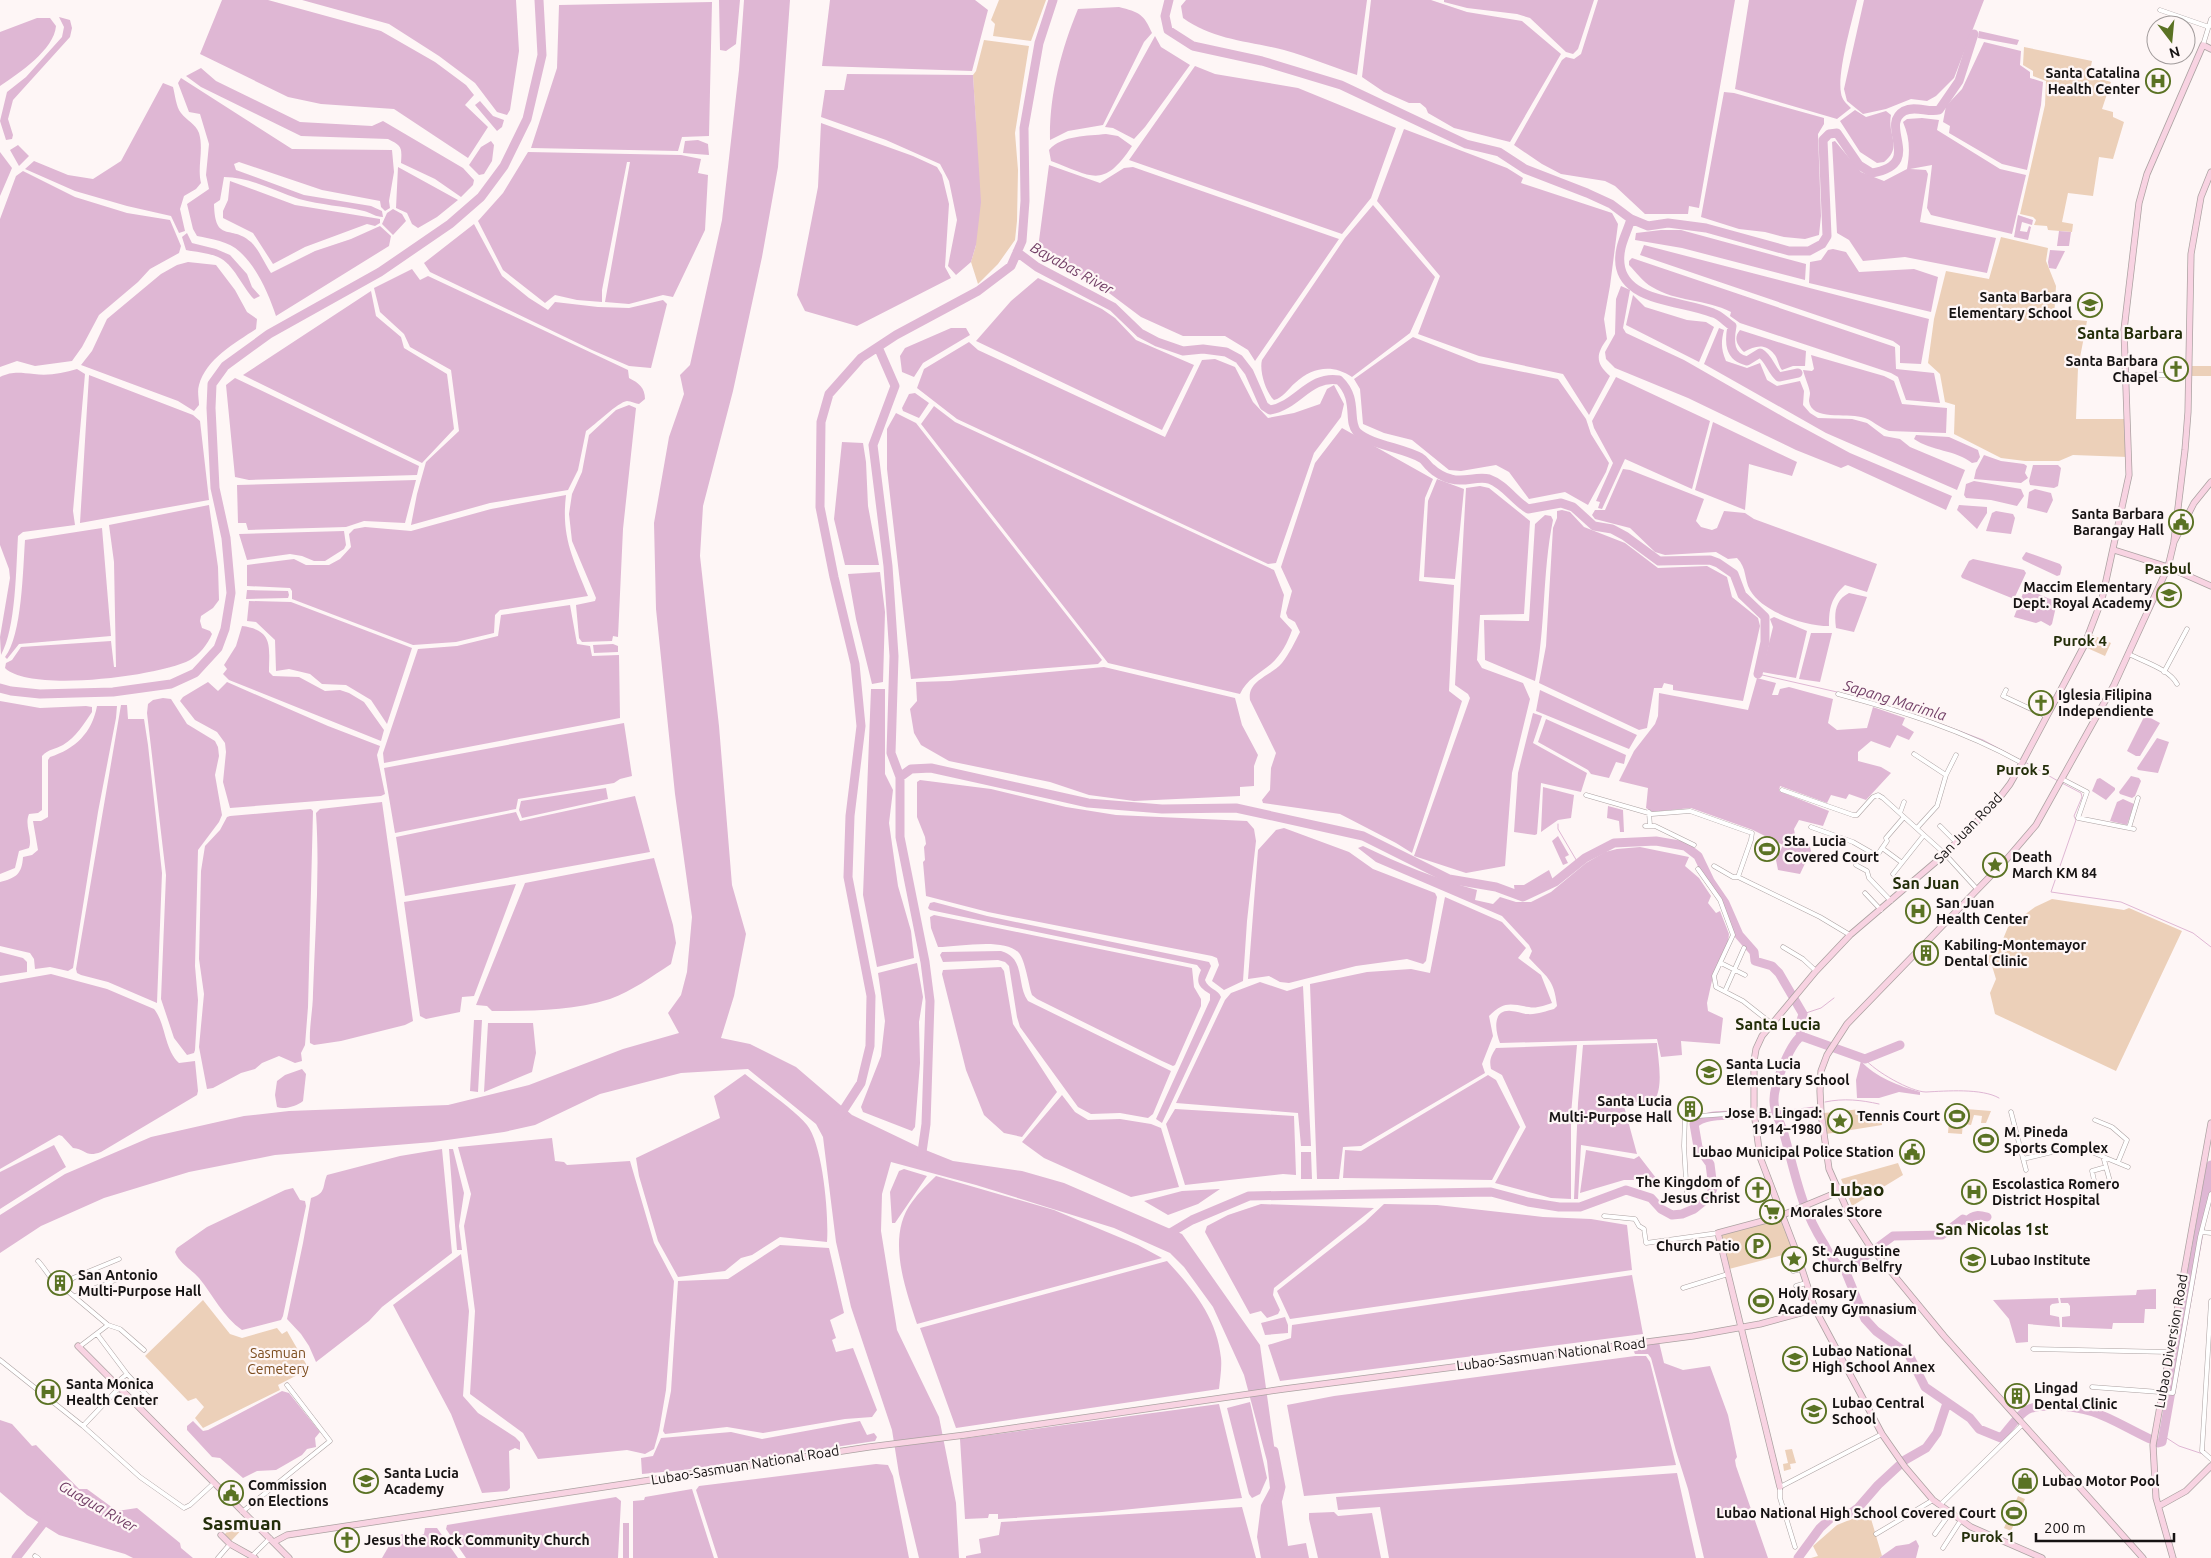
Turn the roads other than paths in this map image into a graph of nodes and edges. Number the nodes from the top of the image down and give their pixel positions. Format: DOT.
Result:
graph roads {
  1 [pos="2160,10"];
  2 [pos="2211,19"];
  3 [pos="2209,27"];
  4 [pos="2203,45"];
  5 [pos="2211,49"];
  6 [pos="2211,172"];
  7 [pos="2125,375"];
  8 [pos="2188,375"];
  9 [pos="2211,482"];
  10 [pos="2174,542"];
  11 [pos="2114,550"];
  12 [pos="2168,567"];
  13 [pos="2211,586"];
  14 [pos="2187,629"];
  15 [pos="2129,654"];
  16 [pos="2164,672"];
  17 [pos="2177,684"];
  18 [pos="2006,690"];
  19 [pos="1838,694"];
  20 [pos="2046,716"];
  21 [pos="1914,754"];
  22 [pos="1956,755"];
  23 [pos="2022,763"];
  24 [pos="1946,775"];
  25 [pos="2060,782"];
  26 [pos="1782,790"];
  27 [pos="1586,796"];
  28 [pos="2138,798"];
  29 [pos="1904,802"];
  30 [pos="1649,812"];
  31 [pos="1900,813"];
  32 [pos="1904,817"];
  33 [pos="1940,826"];
  34 [pos="1811,827"];
  35 [pos="1917,828"];
  36 [pos="1924,835"];
  37 [pos="1956,842"];
  38 [pos="1694,845"];
  39 [pos="1882,848"];
  40 [pos="1944,854"];
  41 [pos="1901,862"];
  42 [pos="1856,865"];
  43 [pos="1714,866"];
  44 [pos="1698,869"];
  45 [pos="1893,874"];
  46 [pos="1738,877"];
  47 [pos="1977,889"];
  48 [pos="1865,893"];
  49 [pos="1891,901"];
  50 [pos="1881,910"];
  51 [pos="1850,935"];
  52 [pos="1783,947"];
  53 [pos="1744,948"];
  54 [pos="1721,963"];
  55 [pos="1735,970"];
  56 [pos="1816,971"];
  57 [pos="1745,975"];
  58 [pos="1725,991"];
  59 [pos="1771,1023"];
  60 [pos="2011,1112"];
  61 [pos="1754,1114"];
  62 [pos="2095,1120"];
  63 [pos="2211,1123"];
  64 [pos="2103,1156"];
  65 [pos="2023,1159"];
  66 [pos="2118,1162"];
  67 [pos="2106,1167"];
  68 [pos="2128,1167"];
  69 [pos="2026,1170"];
  70 [pos="2085,1183"];
  71 [pos="2111,1185"];
  72 [pos="1838,1192"];
  73 [pos="2211,1194"];
  74 [pos="1687,1198"];
  75 [pos="1782,1215"];
  76 [pos="1604,1216"];
  77 [pos="2202,1232"];
  78 [pos="1718,1233"];
  79 [pos="2211,1233"];
  80 [pos="119,1259"];
  81 [pos="38,1261"];
  82 [pos="1802,1269"];
  83 [pos="1793,1271"];
  84 [pos="133,1273"];
  85 [pos="1728,1274"];
  86 [pos="1806,1283"];
  87 [pos="1796,1286"];
  88 [pos="64,1288"];
  89 [pos="1683,1288"];
  90 [pos="75,1296"];
  91 [pos="2211,1301"];
  92 [pos="1815,1309"];
  93 [pos="108,1325"];
  94 [pos="1740,1328"];
  95 [pos="97,1334"];
  96 [pos="79,1347"];
  97 [pos="2033,1349"];
  98 [pos="144,1350"];
  99 [pos="2169,1352"];
  100 [pos="0,1360"];
  101 [pos="127,1374"];
  102 [pos="118,1385"];
  103 [pos="287,1385"];
  104 [pos="2092,1387"];
  105 [pos="2163,1392"];
  106 [pos="155,1404"];
  107 [pos="2022,1423"];
  108 [pos="83,1426"];
  109 [pos="1882,1434"];
  110 [pos="2211,1459"];
  111 [pos="2211,1466"];
  112 [pos="214,1483"];
  113 [pos="1780,1487"];
  114 [pos="1933,1500"];
  115 [pos="1940,1505"];
  116 [pos="2159,1506"];
  117 [pos="242,1512"];
  118 [pos="1950,1513"];
  119 [pos="1961,1520"];
  120 [pos="1876,1534"];
  121 [pos="1935,1534"];
  122 [pos="221,1535"];
  123 [pos="272,1540"];
  124 [pos="230,1544"];
  125 [pos="1795,1547"];
  126 [pos="1943,1548"];
  127 [pos="253,1557"];
  128 [pos="218,1558"];
  129 [pos="289,1558"];
  130 [pos="2042,1558"];
  131 [pos="2143,1558"];
  132 [pos="2173,1558"];
  1 -- 3 [label="street"];
  2 -- 3 [label="street"];
  3 -- 4 [label="street"];
  4 -- 5 [label="main road"];
  4 -- 7 [label="main road, San Juan Road"];
  6 -- 8 [label="main road"];
  7 -- 8 [label="street"];
  7 -- 11 [label="main road, San Juan Road"];
  8 -- 10 [label="main road"];
  9 -- 10 [label="main road"];
  10 -- 12 [label="main road"];
  11 -- 12 [label="main road"];
  11 -- 20 [label="main road, San Juan Road"];
  12 -- 13 [label="main road"];
  12 -- 15 [label="main road"];
  14 -- 16 [label="street"];
  15 -- 16 [label="street"];
  15 -- 25 [label="main road"];
  16 -- 17 [label="street"];
  18 -- 20 [label="street"];
  19 -- 23 [label="street"];
  20 -- 23 [label="main road, San Juan Road"];
  21 -- 24 [label="street"];
  22 -- 24 [label="street"];
  23 -- 37 [label="main road, San Juan Road"];
  24 -- 35 [label="street"];
  25 -- 28 [label="street"];
  25 -- 47 [label="main road"];
  26 -- 31 [label="street"];
  27 -- 30 [label="street"];
  29 -- 31 [label="street"];
  30 -- 38 [label="street"];
  30 -- 46 [label="street"];
  31 -- 32 [label="street"];
  32 -- 35 [label="street"];
  32 -- 39 [label="street"];
  33 -- 37 [label="street"];
  34 -- 39 [label="street"];
  35 -- 36 [label="street"];
  36 -- 40 [label="street"];
  36 -- 41 [label="street"];
  37 -- 40 [label="main road, San Juan Road"];
  39 -- 41 [label="street"];
  40 -- 47 [label="street"];
  40 -- 49 [label="main road, San Juan Road"];
  41 -- 45 [label="street"];
  42 -- 49 [label="street"];
  43 -- 46 [label="street"];
  44 -- 54 [label="street"];
  46 -- 51 [label="street"];
  47 -- 72 [label="main road"];
  48 -- 50 [label="street"];
  49 -- 50 [label="main road, San Juan Road"];
  50 -- 51 [label="main road, San Juan Road"];
  51 -- 56 [label="main road, San Juan Road"];
  52 -- 56 [label="street"];
  53 -- 55 [label="street"];
  54 -- 55 [label="street"];
  54 -- 58 [label="street"];
  55 -- 57 [label="street"];
  55 -- 58 [label="street"];
  56 -- 59 [label="main road, San Juan Road"];
  58 -- 59 [label="street"];
  59 -- 61 [label="main road, San Juan Road"];
  60 -- 65 [label="street"];
  61 -- 74 [label="street"];
  61 -- 75 [label="main road, San Juan Road"];
  62 -- 66 [label="street"];
  63 -- 99 [label="main road, Lubao Diversion Road"];
  64 -- 65 [label="street"];
  64 -- 66 [label="street"];
  64 -- 67 [label="street"];
  65 -- 69 [label="street"];
  66 -- 68 [label="street"];
  67 -- 70 [label="street"];
  67 -- 71 [label="street"];
  72 -- 75 [label="main road"];
  72 -- 107 [label="main road"];
  73 -- 77 [label="street"];
  75 -- 78 [label="main road"];
  75 -- 82 [label="main road, San Juan Road"];
  76 -- 78 [label="street"];
  77 -- 79 [label="street"];
  77 -- 105 [label="street"];
  78 -- 85 [label="main road"];
  80 -- 88 [label="street"];
  81 -- 88 [label="street"];
  82 -- 83 [label="street"];
  82 -- 86 [label="main road, San Juan Road"];
  84 -- 90 [label="street"];
  85 -- 89 [label="street"];
  85 -- 94 [label="main road"];
  86 -- 87 [label="street"];
  86 -- 92 [label="main road, San Juan Road"];
  88 -- 90 [label="street"];
  90 -- 93 [label="street"];
  91 -- 110 [label="street"];
  92 -- 94 [label="main road, Lubao-Sasmuan National Road"];
  92 -- 109 [label="main road, San Juan Road"];
  93 -- 95 [label="street"];
  93 -- 98 [label="street"];
  94 -- 113 [label="main road"];
  94 -- 123 [label="main road, Lubao-Sasmuan National Road"];
  95 -- 96 [label="street"];
  95 -- 101 [label="street"];
  96 -- 102 [label="main road"];
  97 -- 99 [label="street"];
  99 -- 105 [label="main road, Lubao Diversion Road"];
  100 -- 108 [label="street"];
  101 -- 102 [label="street"];
  101 -- 106 [label="street"];
  102 -- 108 [label="street"];
  102 -- 112 [label="main road"];
  103 -- 117 [label="street"];
  104 -- 105 [label="street"];
  105 -- 116 [label="main road, Lubao Diversion Road"];
  107 -- 115 [label="street"];
  107 -- 131 [label="main road"];
  108 -- 112 [label="street"];
  109 -- 113 [label="street"];
  109 -- 114 [label="main road, San Juan Road"];
  111 -- 116 [label="main road"];
  112 -- 117 [label="main road"];
  113 -- 125 [label="street"];
  114 -- 115 [label="main road, San Juan Road"];
  114 -- 120 [label="street"];
  115 -- 118 [label="main road, San Juan Road"];
  116 -- 132 [label="main road, Lubao Diversion Road"];
  117 -- 123 [label="main road"];
  118 -- 119 [label="main road, San Juan Road"];
  118 -- 121 [label="street"];
  119 -- 126 [label="street"];
  119 -- 130 [label="main road, San Juan Road"];
  122 -- 124 [label="main road"];
  123 -- 127 [label="street"];
  123 -- 129 [label="main road"];
  124 -- 127 [label="main road"];
  124 -- 128 [label="street"];
}
